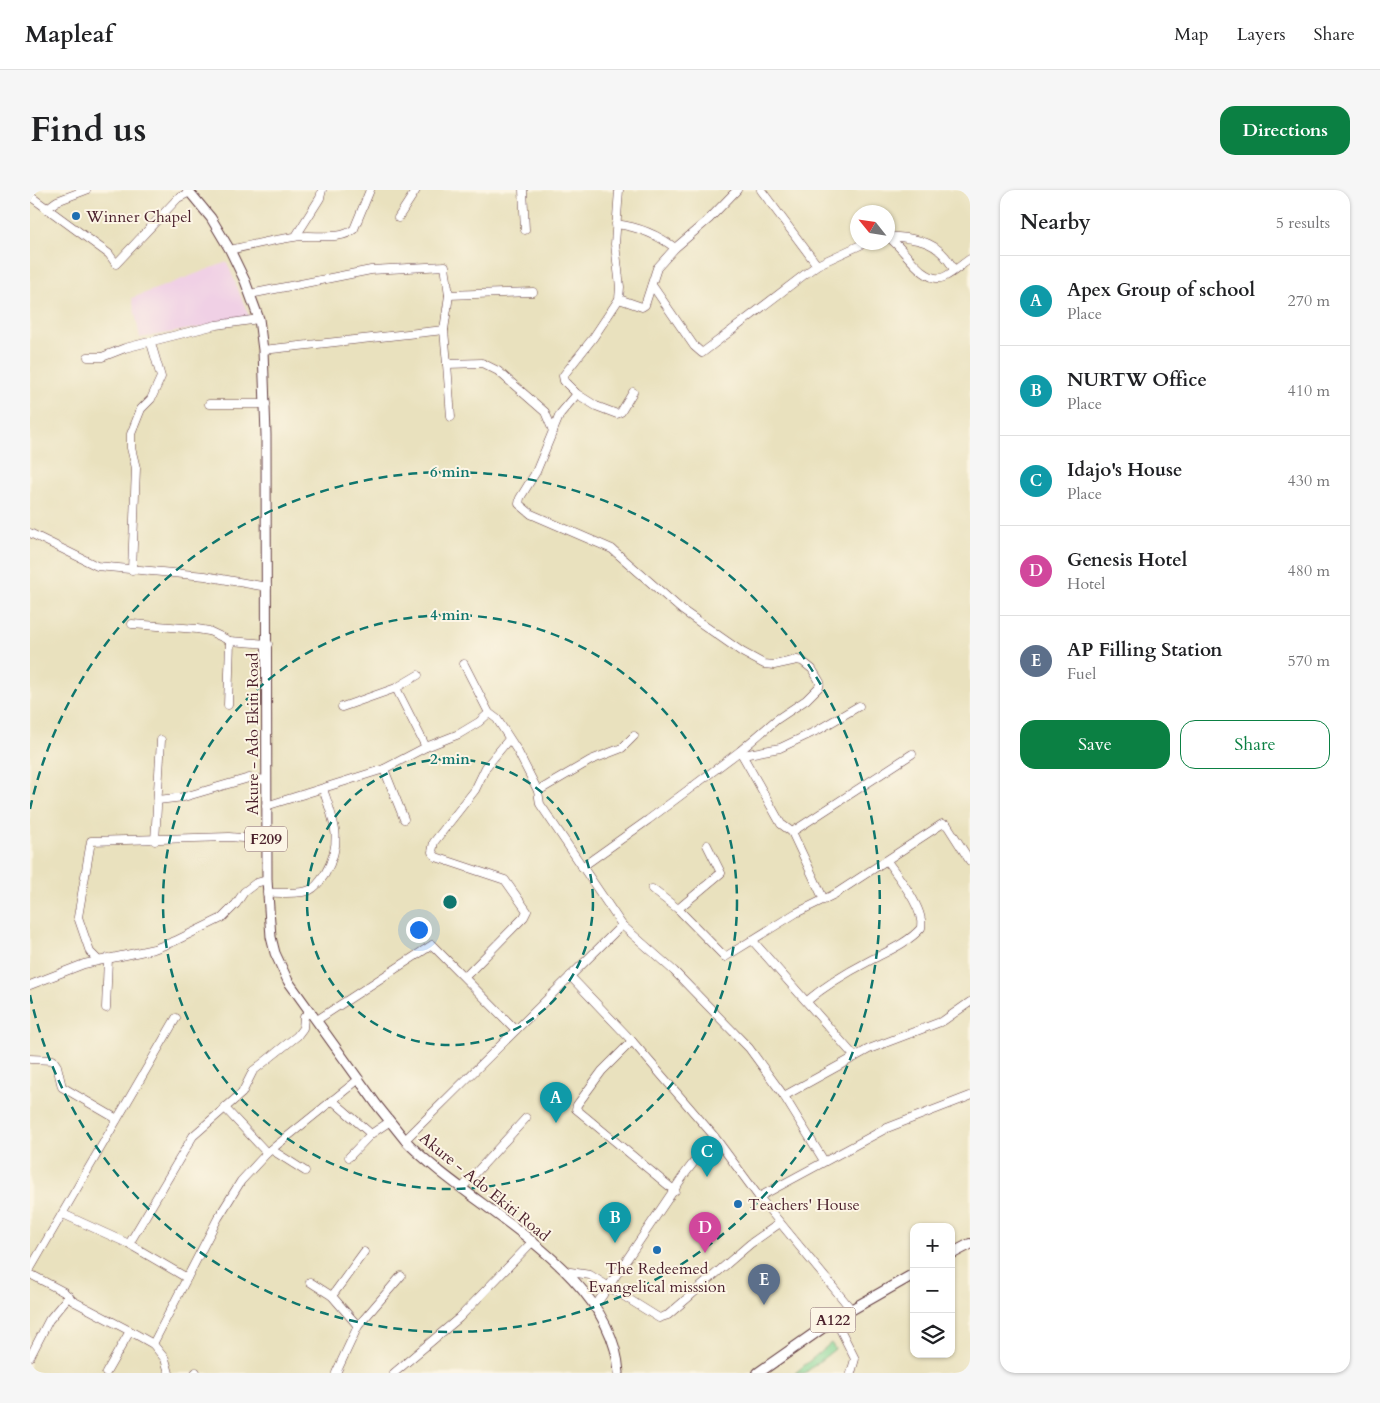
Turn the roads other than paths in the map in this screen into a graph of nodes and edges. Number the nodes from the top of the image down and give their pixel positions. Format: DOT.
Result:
graph roads {
  1 [pos="33,190"];
  2 [pos="86,190"];
  3 [pos="322,190"];
  4 [pos="370,190"];
  5 [pos="416,190"];
  6 [pos="523,190"];
  7 [pos="619,190"];
  8 [pos="724,190"];
  9 [pos="761,190"];
  10 [pos="189,191"];
  11 [pos="735,192"];
  12 [pos="30,195"];
  13 [pos="46,209"];
  14 [pos="398,218"];
  15 [pos="616,224"];
  16 [pos="525,230"];
  17 [pos="296,236"];
  18 [pos="895,237"];
  19 [pos="895,243"];
  20 [pos="675,248"];
  21 [pos="850,249"];
  22 [pos="230,250"];
  23 [pos="970,258"];
  24 [pos="816,264"];
  25 [pos="954,270"];
  26 [pos="652,285"];
  27 [pos="533,292"];
  28 [pos="250,294"];
  29 [pos="449,295"];
  30 [pos="618,299"];
  31 [pos="259,319"];
  32 [pos="444,330"];
  33 [pos="151,343"];
  34 [pos="263,350"];
  35 [pos="88,356"];
  36 [pos="447,364"];
  37 [pos="633,392"];
  38 [pos="577,394"];
  39 [pos="209,404"];
  40 [pos="266,404"];
  41 [pos="451,417"];
  42 [pos="553,431"];
  43 [pos="30,533"];
  44 [pos="132,570"];
  45 [pos="267,587"];
  46 [pos="132,624"];
  47 [pos="230,641"];
  48 [pos="268,644"];
  49 [pos="464,664"];
  50 [pos="418,675"];
  51 [pos="396,688"];
  52 [pos="228,705"];
  53 [pos="342,706"];
  54 [pos="858,706"];
  55 [pos="489,713"];
  56 [pos="634,736"];
  57 [pos="509,739"];
  58 [pos="161,740"];
  59 [pos="426,746"];
  60 [pos="741,753"];
  61 [pos="912,754"];
  62 [pos="384,769"];
  63 [pos="266,780"];
  64 [pos="323,790"];
  65 [pos="538,792"];
  66 [pos="158,800"];
  67 [pos="266,806"];
  68 [pos="404,819"];
  69 [pos="792,832"];
  70 [pos="266,840"];
  71 [pos="155,841"];
  72 [pos="707,845"];
  73 [pos="970,860"];
  74 [pos="887,861"];
  75 [pos="582,867"];
  76 [pos="267,880"];
  77 [pos="652,889"];
  78 [pos="267,893"];
  79 [pos="824,900"];
  80 [pos="678,909"];
  81 [pos="622,925"];
  82 [pos="753,941"];
  83 [pos="108,958"];
  84 [pos="98,960"];
  85 [pos="570,976"];
  86 [pos="465,977"];
  87 [pos="30,985"];
  88 [pos="806,1001"];
  89 [pos="970,1002"];
  90 [pos="106,1008"];
  91 [pos="310,1011"];
  92 [pos="176,1018"];
  93 [pos="317,1020"];
  94 [pos="516,1030"];
  95 [pos="632,1042"];
  96 [pos="855,1057"];
  97 [pos="30,1059"];
  98 [pos="359,1079"];
  99 [pos="784,1096"];
  100 [pos="970,1096"];
  101 [pos="332,1100"];
  102 [pos="224,1107"];
  103 [pos="526,1118"];
  104 [pos="117,1119"];
  105 [pos="389,1122"];
  106 [pos="371,1134"];
  107 [pos="714,1136"];
  108 [pos="404,1140"];
  109 [pos="270,1152"];
  110 [pos="350,1156"];
  111 [pos="824,1161"];
  112 [pos="305,1171"];
  113 [pos="460,1189"];
  114 [pos="675,1191"];
  115 [pos="759,1197"];
  116 [pos="63,1214"];
  117 [pos="780,1223"];
  118 [pos="533,1241"];
  119 [pos="129,1244"];
  120 [pos="970,1244"];
  121 [pos="364,1252"];
  122 [pos="955,1252"];
  123 [pos="30,1269"];
  124 [pos="564,1271"];
  125 [pos="30,1274"];
  126 [pos="401,1276"];
  127 [pos="910,1276"];
  128 [pos="187,1278"];
  129 [pos="310,1282"];
  130 [pos="609,1288"];
  131 [pos="69,1296"];
  132 [pos="332,1296"];
  133 [pos="594,1308"];
  134 [pos="851,1309"];
  135 [pos="835,1319"];
  136 [pos="358,1326"];
  137 [pos="130,1331"];
  138 [pos="153,1344"];
  139 [pos="30,1357"];
  140 [pos="766,1371"];
  141 [pos="106,1373"];
  142 [pos="169,1373"];
  143 [pos="336,1373"];
  144 [pos="394,1373"];
  145 [pos="619,1373"];
  146 [pos="851,1373"];
  1 -- 12 [label="street"];
  2 -- 13 [label="street"];
  3 -- 17 [label="street"];
  4 -- 17 [label="street"];
  5 -- 14 [label="street"];
  6 -- 16 [label="street"];
  7 -- 15 [label="street"];
  8 -- 11 [label="street"];
  9 -- 24 [label="street"];
  10 -- 13 [label="street"];
  10 -- 22 [label="main road, Akure - Ado Ekiti Road / F209"];
  11 -- 20 [label="street"];
  12 -- 13 [label="street"];
  15 -- 20 [label="street"];
  15 -- 30 [label="street"];
  17 -- 22 [label="street"];
  18 -- 25 [label="street"];
  19 -- 25 [label="street"];
  20 -- 26 [label="street"];
  21 -- 24 [label="street"];
  22 -- 28 [label="main road, Akure - Ado Ekiti Road / F209"];
  23 -- 25 [label="street"];
  24 -- 26 [label="street"];
  26 -- 30 [label="street"];
  27 -- 29 [label="street"];
  28 -- 29 [label="street"];
  28 -- 31 [label="main road, Akure - Ado Ekiti Road / F209"];
  29 -- 32 [label="street"];
  30 -- 38 [label="street"];
  31 -- 33 [label="street"];
  31 -- 34 [label="main road, Akure - Ado Ekiti Road / F209"];
  32 -- 34 [label="street"];
  32 -- 36 [label="street"];
  33 -- 35 [label="street"];
  33 -- 44 [label="street"];
  34 -- 40 [label="main road, Akure - Ado Ekiti Road / F209"];
  36 -- 41 [label="street"];
  36 -- 42 [label="street"];
  37 -- 38 [label="street"];
  38 -- 42 [label="street"];
  39 -- 40 [label="street"];
  40 -- 45 [label="main road, Akure - Ado Ekiti Road / F209"];
  42 -- 60 [label="street"];
  43 -- 44 [label="street"];
  44 -- 45 [label="street"];
  45 -- 48 [label="main road, Akure - Ado Ekiti Road / F209"];
  46 -- 47 [label="street"];
  47 -- 48 [label="street"];
  47 -- 52 [label="street"];
  48 -- 63 [label="main road, Akure - Ado Ekiti Road / F209"];
  49 -- 55 [label="street"];
  50 -- 51 [label="street"];
  51 -- 53 [label="street"];
  51 -- 59 [label="street"];
  54 -- 60 [label="street"];
  55 -- 57 [label="street"];
  55 -- 59 [label="street"];
  56 -- 65 [label="street"];
  57 -- 65 [label="street"];
  57 -- 86 [label="street"];
  58 -- 66 [label="street"];
  59 -- 62 [label="street"];
  60 -- 69 [label="street"];
  60 -- 75 [label="street"];
  61 -- 69 [label="street"];
  62 -- 64 [label="street"];
  62 -- 68 [label="street"];
  63 -- 66 [label="street"];
  63 -- 67 [label="main road, Akure - Ado Ekiti Road / F209"];
  64 -- 67 [label="street"];
  64 -- 78 [label="street"];
  65 -- 75 [label="street"];
  66 -- 71 [label="street"];
  67 -- 70 [label="main road, Akure - Ado Ekiti Road / F209"];
  69 -- 79 [label="street"];
  70 -- 71 [label="street"];
  70 -- 76 [label="main road, Akure - Ado Ekiti Road / F209"];
  71 -- 84 [label="street"];
  72 -- 80 [label="street"];
  73 -- 74 [label="street"];
  74 -- 79 [label="street"];
  74 -- 88 [label="street"];
  75 -- 81 [label="street"];
  76 -- 78 [label="main road, Akure - Ado Ekiti Road / F209"];
  76 -- 83 [label="street"];
  77 -- 80 [label="street"];
  78 -- 91 [label="main road, Akure - Ado Ekiti Road / F209"];
  79 -- 82 [label="street"];
  80 -- 82 [label="street"];
  81 -- 85 [label="street"];
  81 -- 99 [label="street"];
  82 -- 88 [label="street"];
  83 -- 84 [label="street"];
  83 -- 90 [label="street"];
  84 -- 87 [label="street"];
  85 -- 94 [label="street"];
  85 -- 95 [label="street"];
  86 -- 93 [label="street"];
  86 -- 94 [label="street"];
  88 -- 96 [label="street"];
  89 -- 96 [label="street"];
  91 -- 93 [label="main road, Akure - Ado Ekiti Road / F209"];
  91 -- 102 [label="street"];
  92 -- 104 [label="street"];
  93 -- 98 [label="main road, Akure - Ado Ekiti Road / F209"];
  94 -- 108 [label="street"];
  95 -- 107 [label="street"];
  95 -- 114 [label="street"];
  96 -- 99 [label="street"];
  97 -- 104 [label="street"];
  98 -- 101 [label="street"];
  98 -- 105 [label="main road, Akure - Ado Ekiti Road / F209"];
  99 -- 111 [label="street"];
  100 -- 111 [label="street"];
  101 -- 106 [label="street"];
  101 -- 109 [label="street"];
  102 -- 109 [label="street"];
  102 -- 119 [label="street"];
  103 -- 113 [label="street"];
  104 -- 116 [label="street"];
  105 -- 106 [label="street"];
  105 -- 108 [label="main road, Akure - Ado Ekiti Road / F209"];
  106 -- 110 [label="street"];
  107 -- 114 [label="street"];
  107 -- 115 [label="street"];
  108 -- 113 [label="main road, Akure - Ado Ekiti Road / F209"];
  109 -- 112 [label="street"];
  109 -- 128 [label="street"];
  111 -- 115 [label="street"];
  113 -- 118 [label="main road, Akure - Ado Ekiti Road / F209"];
  114 -- 130 [label="street"];
  115 -- 117 [label="street"];
  116 -- 119 [label="street"];
  116 -- 123 [label="street"];
  117 -- 130 [label="street"];
  117 -- 134 [label="street"];
  118 -- 124 [label="main road, Akure - Ado Ekiti Road / F209"];
  118 -- 144 [label="street"];
  119 -- 128 [label="street"];
  120 -- 122 [label="highway"];
  121 -- 132 [label="street"];
  124 -- 130 [label="street"];
  124 -- 133 [label="main road, Akure - Ado Ekiti Road / F209"];
  125 -- 131 [label="street"];
  126 -- 136 [label="street"];
  127 -- 134 [label="highway, A122"];
  128 -- 138 [label="street"];
  129 -- 132 [label="street"];
  130 -- 133 [label="street"];
  131 -- 137 [label="street"];
  131 -- 139 [label="street"];
  132 -- 136 [label="street"];
  133 -- 145 [label="main road, Akure - Ado Ekiti Road / F209"];
  134 -- 135 [label="highway, A122"];
  135 -- 140 [label="highway, A122"];
  135 -- 146 [label="street"];
  136 -- 143 [label="street"];
  137 -- 138 [label="street"];
  137 -- 141 [label="street"];
  138 -- 142 [label="street"];
}
